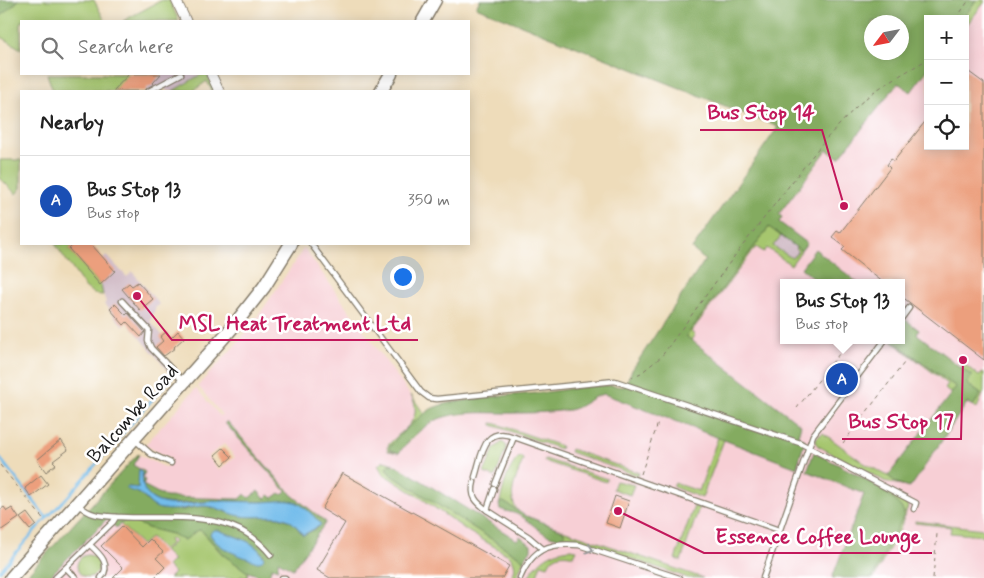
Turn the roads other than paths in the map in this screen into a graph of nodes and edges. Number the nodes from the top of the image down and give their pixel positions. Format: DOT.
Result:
graph roads {
  1 [pos="176,0"];
  2 [pos="435,0"];
  3 [pos="186,20"];
  4 [pos="424,20"];
  5 [pos="178,75"];
  6 [pos="211,75"];
  7 [pos="390,75"];
  8 [pos="151,90"];
  9 [pos="219,90"];
  10 [pos="382,90"];
  11 [pos="290,245"];
  12 [pos="312,245"];
  13 [pos="122,301"];
  14 [pos="909,308"];
  15 [pos="905,314"];
  16 [pos="882,344"];
  17 [pos="184,382"];
  18 [pos="514,437"];
  19 [pos="134,439"];
  20 [pos="808,446"];
  21 [pos="171,463"];
  22 [pos="77,504"];
  23 [pos="914,509"];
  24 [pos="487,510"];
  25 [pos="116,517"];
  26 [pos="779,530"];
  27 [pos="90,544"];
  28 [pos="543,549"];
  29 [pos="271,555"];
  30 [pos="66,568"];
  31 [pos="11,578"];
  32 [pos="55,578"];
  33 [pos="76,578"];
  34 [pos="101,578"];
  35 [pos="520,578"];
  36 [pos="679,578"];
  37 [pos="763,578"];
  1 -- 3 [label="street"];
  2 -- 4 [label="main road"];
  5 -- 8 [label="lane"];
  6 -- 9 [label="street"];
  7 -- 10 [label="main road"];
  11 -- 17 [label="main road, Balcombe Road"];
  12 -- 20 [label="lane"];
  13 -- 17 [label="lane"];
  14 -- 15 [label="lane"];
  16 -- 20 [label="lane"];
  17 -- 19 [label="main road, Balcombe Road"];
  18 -- 24 [label="lane"];
  18 -- 24 [label="lane"];
  18 -- 26 [label="lane"];
  19 -- 21 [label="lane"];
  19 -- 22 [label="main road, Balcombe Road"];
  20 -- 23 [label="lane"];
  20 -- 26 [label="lane"];
  22 -- 25 [label="lane"];
  22 -- 31 [label="main road, Balcombe Road"];
  24 -- 28 [label="lane"];
  25 -- 27 [label="lane"];
  25 -- 29 [label="lane"];
  26 -- 37 [label="lane"];
  27 -- 30 [label="lane"];
  27 -- 34 [label="lane"];
  28 -- 35 [label="lane"];
  28 -- 36 [label="lane, one-way"];
  30 -- 32 [label="lane"];
  30 -- 33 [label="lane"];
}
